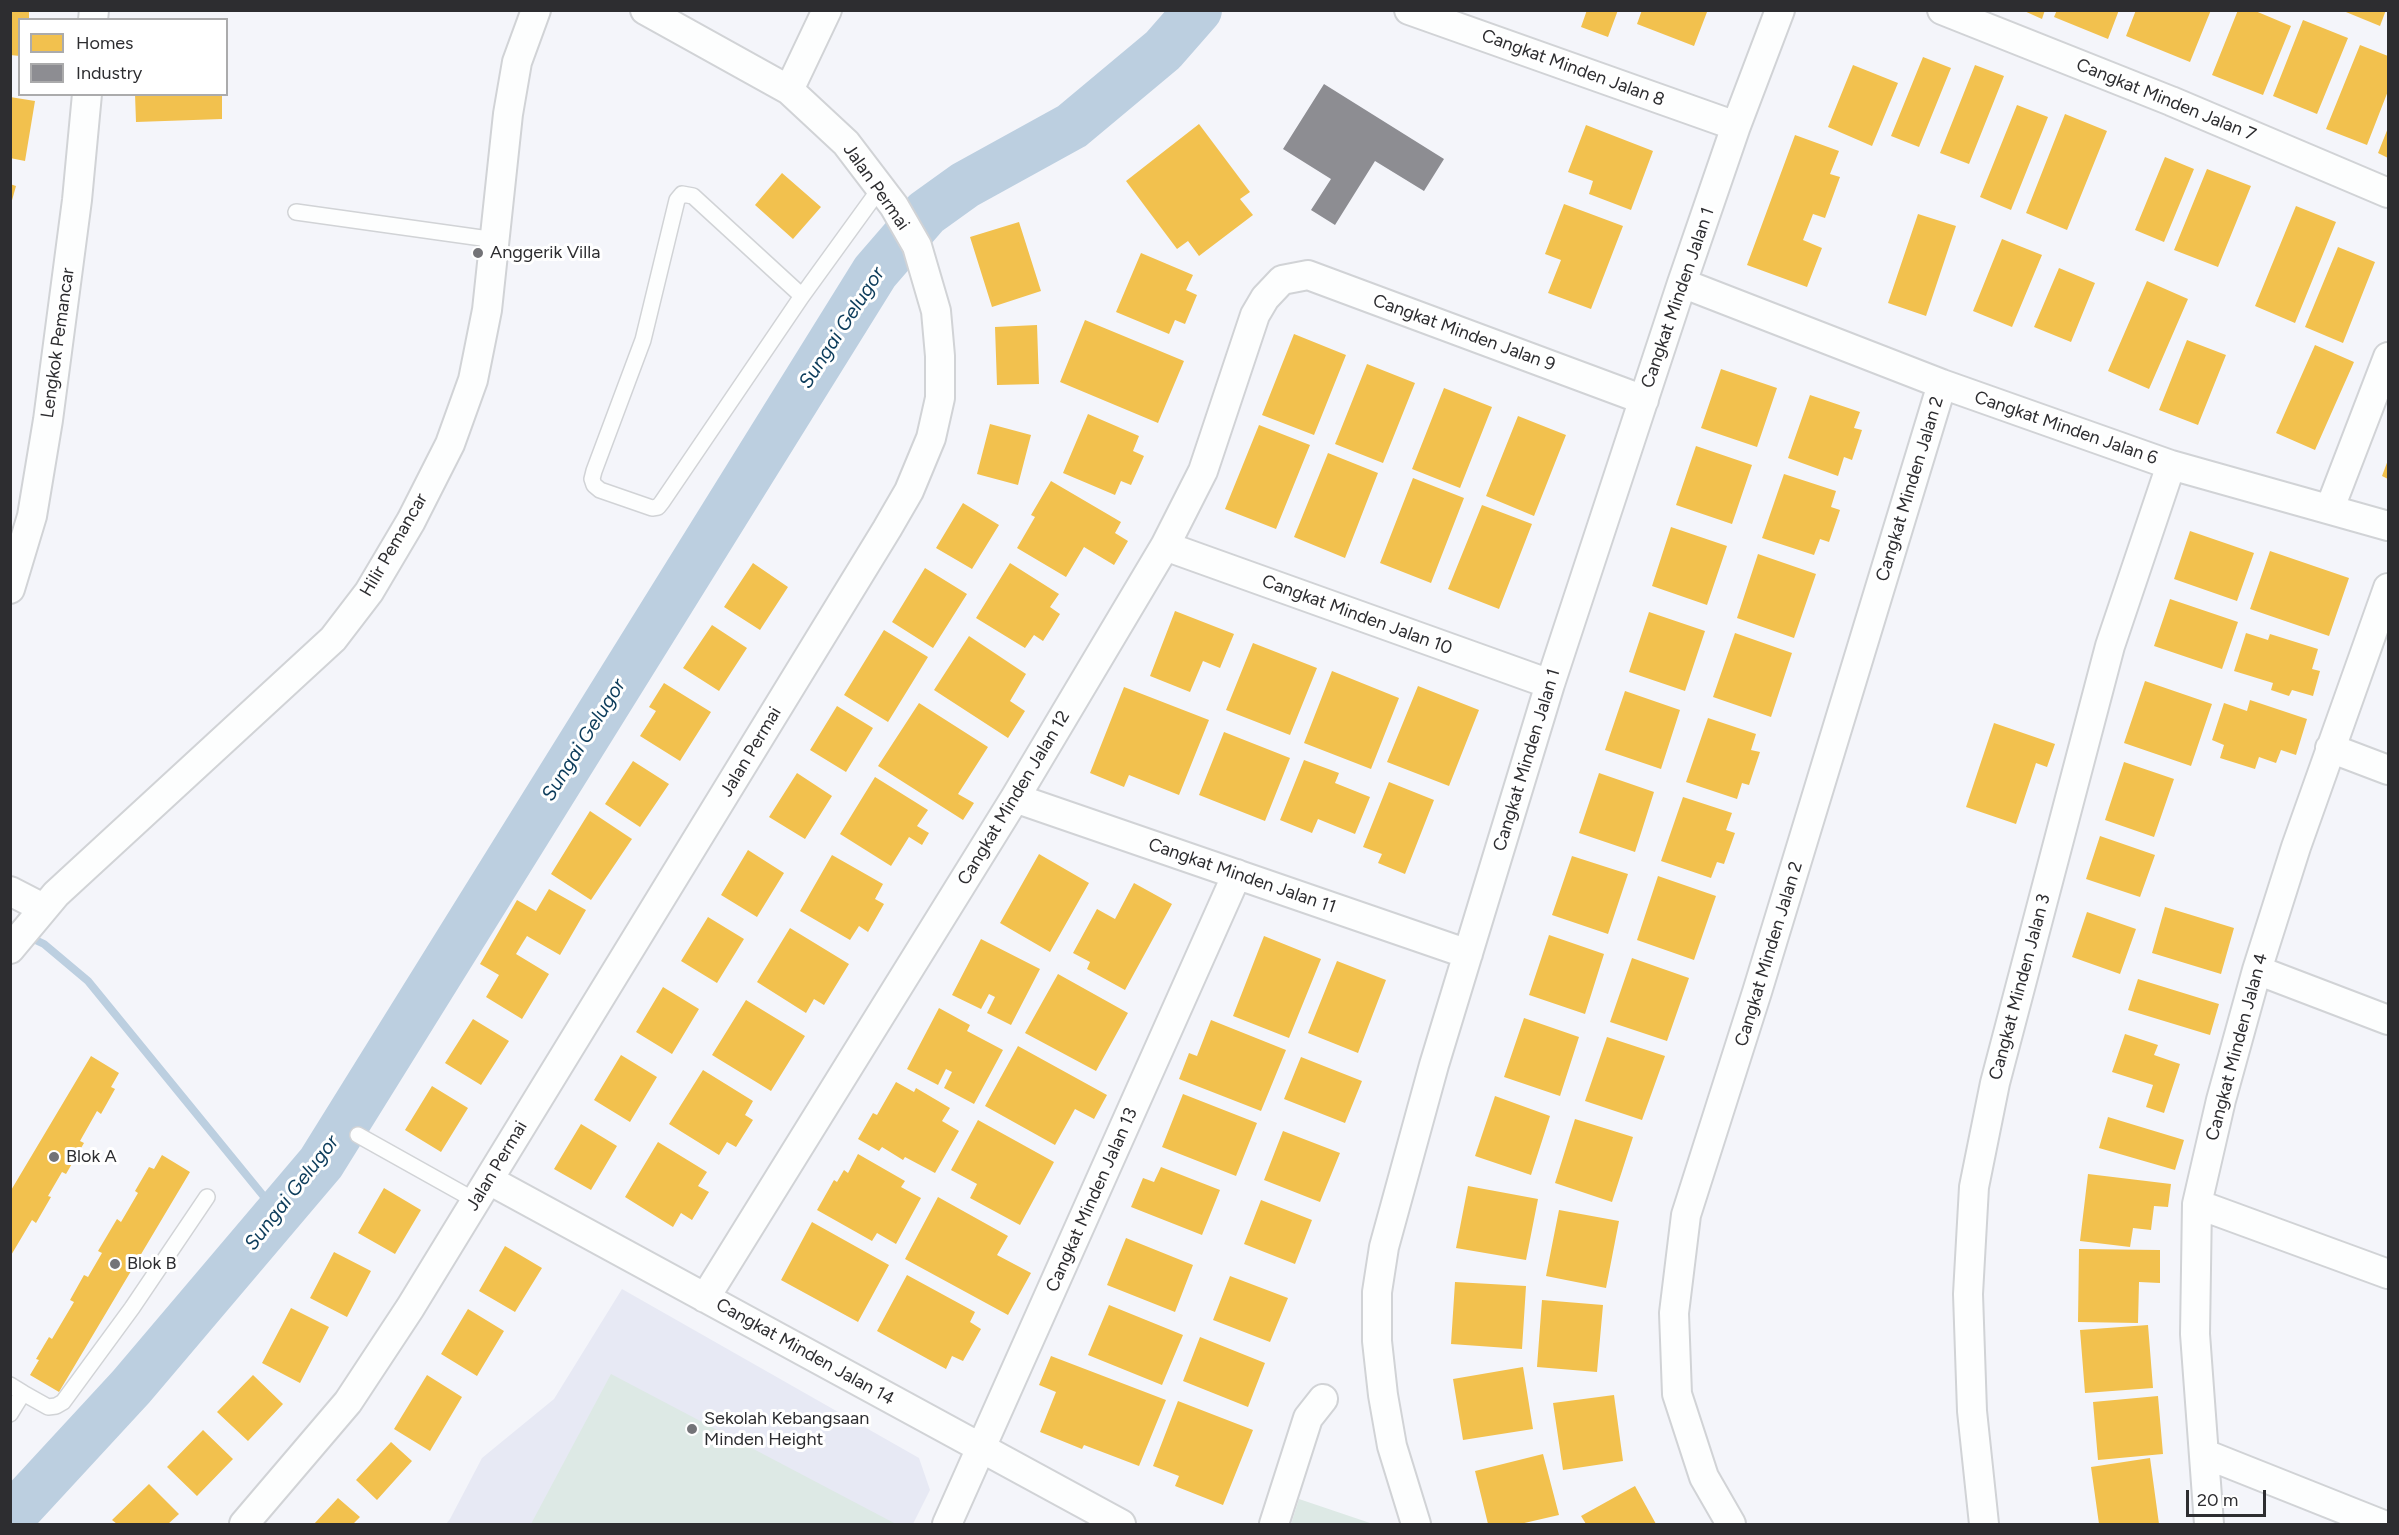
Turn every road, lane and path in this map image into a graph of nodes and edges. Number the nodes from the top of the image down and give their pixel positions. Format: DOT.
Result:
graph roads {
  1 [pos="536,10"];
  2 [pos="645,10"];
  3 [pos="828,10"];
  4 [pos="1409,10"];
  5 [pos="1780,10"];
  6 [pos="1942,10"];
  7 [pos="789,90"];
  8 [pos="87,96"];
  9 [pos="1736,126"];
  10 [pos="2388,193"];
  11 [pos="888,197"];
  12 [pos="296,212"];
  13 [pos="496,240"];
  14 [pos="1282,279"];
  15 [pos="1682,283"];
  16 [pos="802,296"];
  17 [pos="2388,357"];
  18 [pos="1942,384"];
  19 [pos="1644,400"];
  20 [pos="2171,465"];
  21 [pos="2330,508"];
  22 [pos="2388,526"];
  23 [pos="1165,546"];
  24 [pos="2388,588"];
  25 [pos="10,589"];
  26 [pos="1550,684"];
  27 [pos="2330,748"];
  28 [pos="2388,770"];
  29 [pos="1016,798"];
  30 [pos="1237,874"];
  31 [pos="10,891"];
  32 [pos="25,931"];
  33 [pos="1468,954"];
  34 [pos="2257,970"];
  35 [pos="2388,1020"];
  36 [pos="358,1135"];
  37 [pos="482,1191"];
  38 [pos="207,1197"];
  39 [pos="2197,1204"];
  40 [pos="2388,1275"];
  41 [pos="705,1298"];
  42 [pos="17,1389"];
  43 [pos="1323,1399"];
  44 [pos="10,1414"];
  45 [pos="981,1448"];
  46 [pos="2205,1454"];
  47 [pos="244,1524"];
  48 [pos="947,1524"];
  49 [pos="1121,1524"];
  50 [pos="1275,1524"];
  51 [pos="1416,1524"];
  52 [pos="1731,1524"];
  53 [pos="1984,1524"];
  54 [pos="2209,1524"];
  55 [pos="2381,1524"];
  1 -- 13 [label="street, Hilir Pemancar"];
  2 -- 7 [label="street, Jalan Permai"];
  3 -- 7 [label="street"];
  4 -- 9 [label="street, Cangkat Minden Jalan 8"];
  5 -- 9 [label="street, Cangkat Minden Jalan 1"];
  6 -- 10 [label="street, Cangkat Minden Jalan 7"];
  7 -- 11 [label="street, Jalan Permai"];
  8 -- 25 [label="street, Lengkok Pemancar"];
  9 -- 15 [label="street, Cangkat Minden Jalan 1"];
  11 -- 16 [label="lane"];
  11 -- 37 [label="street, Jalan Permai"];
  12 -- 13 [label="lane"];
  13 -- 32 [label="street, Hilir Pemancar"];
  14 -- 19 [label="street, Cangkat Minden Jalan 9"];
  14 -- 23 [label="street, Cangkat Minden Jalan 12"];
  15 -- 18 [label="street, Cangkat Minden Jalan 6"];
  15 -- 19 [label="street, Cangkat Minden Jalan 1"];
  16 -- 16 [label="lane"];
  17 -- 21 [label="street"];
  18 -- 20 [label="street, Cangkat Minden Jalan 6"];
  18 -- 52 [label="street, Cangkat Minden Jalan 2"];
  19 -- 26 [label="street, Cangkat Minden Jalan 1"];
  20 -- 21 [label="street, Cangkat Minden Jalan 6"];
  20 -- 53 [label="street, Cangkat Minden Jalan 3"];
  21 -- 22 [label="street, Cangkat Minden Jalan 6"];
  23 -- 26 [label="street, Cangkat Minden Jalan 10"];
  23 -- 29 [label="street, Cangkat Minden Jalan 12"];
  24 -- 27 [label="street, Cangkat Minden Jalan 4"];
  26 -- 33 [label="street, Cangkat Minden Jalan 1"];
  27 -- 28 [label="street"];
  27 -- 34 [label="street, Cangkat Minden Jalan 4"];
  29 -- 30 [label="street, Cangkat Minden Jalan 11"];
  29 -- 41 [label="street, Cangkat Minden Jalan 12"];
  30 -- 33 [label="street, Cangkat Minden Jalan 11"];
  30 -- 45 [label="street, Cangkat Minden Jalan 13"];
  31 -- 32 [label="street"];
  33 -- 51 [label="street, Cangkat Minden Jalan 1"];
  34 -- 35 [label="street"];
  34 -- 39 [label="street, Cangkat Minden Jalan 4"];
  36 -- 37 [label="lane"];
  37 -- 41 [label="street, Cangkat Minden Jalan 14"];
  37 -- 47 [label="street, Jalan Permai"];
  38 -- 42 [label="lane"];
  39 -- 40 [label="street"];
  39 -- 46 [label="street, Cangkat Minden Jalan 4"];
  41 -- 45 [label="street, Cangkat Minden Jalan 14"];
  42 -- 44 [label="lane"];
  43 -- 50 [label="street"];
  45 -- 48 [label="street, Cangkat Minden Jalan 13"];
  45 -- 49 [label="street, Cangkat Minden Jalan 14"];
  46 -- 54 [label="street, Cangkat Minden Jalan 4"];
  46 -- 55 [label="street"];
}
